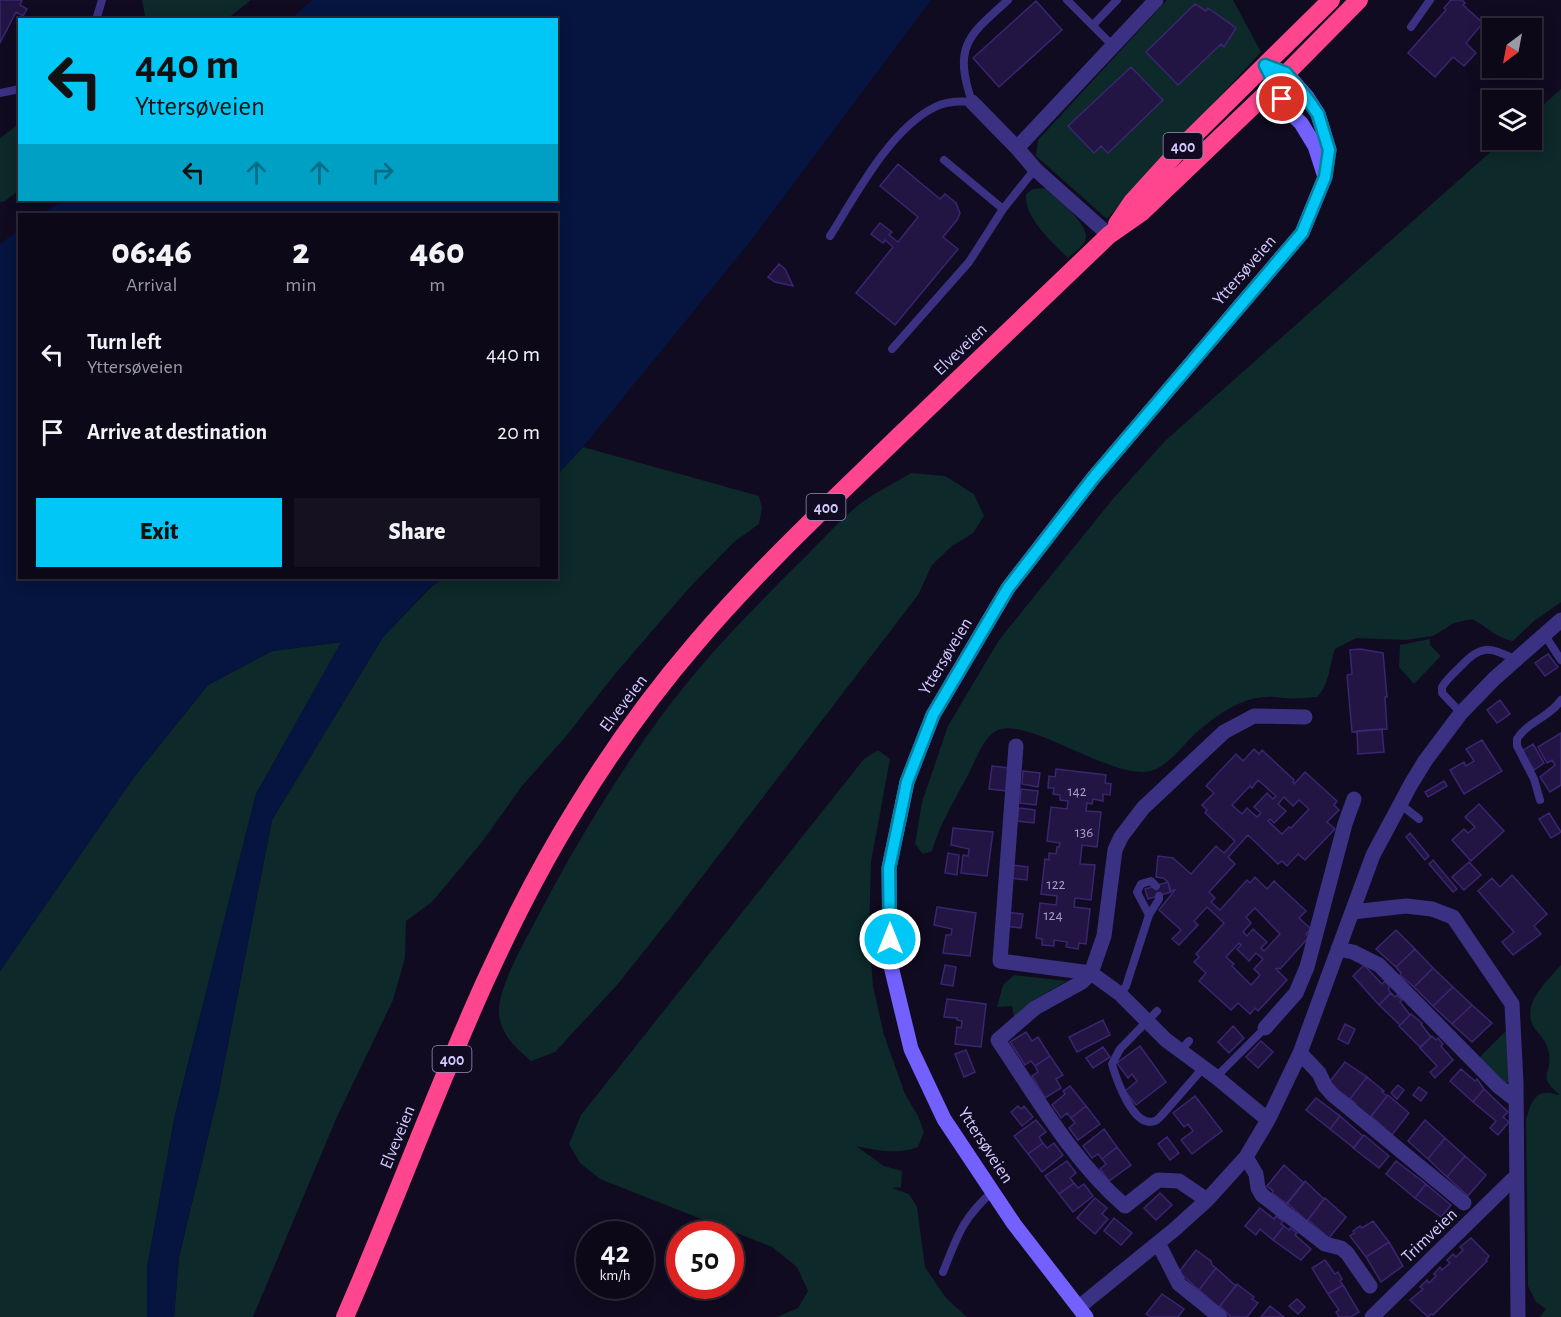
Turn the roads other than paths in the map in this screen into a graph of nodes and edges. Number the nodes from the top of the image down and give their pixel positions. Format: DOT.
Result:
graph roads {
  1 [pos="102,0"];
  2 [pos="1008,0"];
  3 [pos="1067,0"];
  4 [pos="1117,0"];
  5 [pos="1156,0"];
  6 [pos="1331,0"];
  7 [pos="1359,0"];
  8 [pos="1430,0"];
  9 [pos="97,18"];
  10 [pos="1093,25"];
  11 [pos="1411,27"];
  12 [pos="1113,45"];
  13 [pos="1265,65"];
  14 [pos="1280,79"];
  15 [pos="18,89"];
  16 [pos="0,93"];
  17 [pos="972,102"];
  18 [pos="1017,148"];
  19 [pos="944,160"];
  20 [pos="1035,169"];
  21 [pos="1325,177"];
  22 [pos="1004,209"];
  23 [pos="1109,235"];
  24 [pos="830,236"];
  25 [pos="892,349"];
  26 [pos="1561,620"];
  27 [pos="1544,634"];
  28 [pos="1515,660"];
  29 [pos="1561,660"];
  30 [pos="1561,700"];
  31 [pos="1461,713"];
  32 [pos="1305,717"];
  33 [pos="1016,746"];
  34 [pos="1354,800"];
  35 [pos="1540,800"];
  36 [pos="1400,804"];
  37 [pos="1419,819"];
  38 [pos="1156,886"];
  39 [pos="1159,896"];
  40 [pos="1352,912"];
  41 [pos="1149,915"];
  42 [pos="1338,949"];
  43 [pos="1091,973"];
  44 [pos="1122,1000"];
  45 [pos="1152,1016"];
  46 [pos="1264,1028"];
  47 [pos="1300,1053"];
  48 [pos="1210,1072"];
  49 [pos="1516,1100"];
  50 [pos="1268,1120"];
  51 [pos="1246,1157"];
  52 [pos="1512,1180"];
  53 [pos="993,1191"];
  54 [pos="1207,1200"];
  55 [pos="1464,1203"];
  56 [pos="1158,1243"];
  57 [pos="943,1272"];
  58 [pos="1370,1286"];
  59 [pos="1390,1310"];
  60 [pos="1082,1312"];
  61 [pos="345,1317"];
  62 [pos="1220,1317"];
  63 [pos="1372,1317"];
  64 [pos="1518,1317"];
  1 -- 9 [label="lane"];
  2 -- 17 [label="lane"];
  3 -- 10 [label="lane"];
  4 -- 10 [label="lane"];
  5 -- 12 [label="street"];
  6 -- 13 [label="highway, Elveveien / 400"];
  7 -- 14 [label="highway, Elveveien / 400"];
  8 -- 11 [label="lane"];
  10 -- 12 [label="lane"];
  12 -- 18 [label="street"];
  13 -- 14 [label="main road"];
  13 -- 23 [label="highway, Elveveien / 400"];
  14 -- 21 [label="main road"];
  14 -- 21 [label="main road, Yttersøveien"];
  14 -- 23 [label="highway, Elveveien / 400"];
  15 -- 16 [label="lane"];
  17 -- 18 [label="street"];
  17 -- 24 [label="lane"];
  18 -- 20 [label="street"];
  19 -- 22 [label="lane"];
  20 -- 22 [label="lane"];
  20 -- 23 [label="street"];
  21 -- 53 [label="main road, Yttersøveien"];
  22 -- 25 [label="lane"];
  23 -- 61 [label="highway, Elveveien / 400"];
  26 -- 27 [label="street"];
  27 -- 28 [label="street"];
  27 -- 29 [label="lane"];
  28 -- 31 [label="street"];
  28 -- 31 [label="lane"];
  30 -- 35 [label="lane"];
  31 -- 36 [label="street"];
  32 -- 43 [label="street"];
  33 -- 43 [label="street"];
  34 -- 46 [label="street"];
  36 -- 37 [label="lane"];
  36 -- 40 [label="street"];
  38 -- 41 [label="lane"];
  39 -- 41 [label="lane"];
  40 -- 42 [label="street"];
  40 -- 49 [label="street"];
  41 -- 44 [label="lane"];
  42 -- 47 [label="street"];
  42 -- 49 [label="street"];
  43 -- 44 [label="street"];
  43 -- 54 [label="street"];
  44 -- 45 [label="street"];
  45 -- 48 [label="street"];
  45 -- 48 [label="lane"];
  46 -- 48 [label="lane"];
  47 -- 50 [label="street"];
  47 -- 55 [label="street"];
  48 -- 50 [label="street"];
  49 -- 64 [label="street"];
  50 -- 51 [label="street"];
  51 -- 54 [label="street"];
  51 -- 58 [label="street"];
  52 -- 59 [label="street, Trimveien"];
  53 -- 57 [label="lane"];
  53 -- 60 [label="main road, Yttersøveien"];
  54 -- 56 [label="street"];
  56 -- 60 [label="street"];
  56 -- 62 [label="street"];
  59 -- 63 [label="street, Trimveien"];
}
